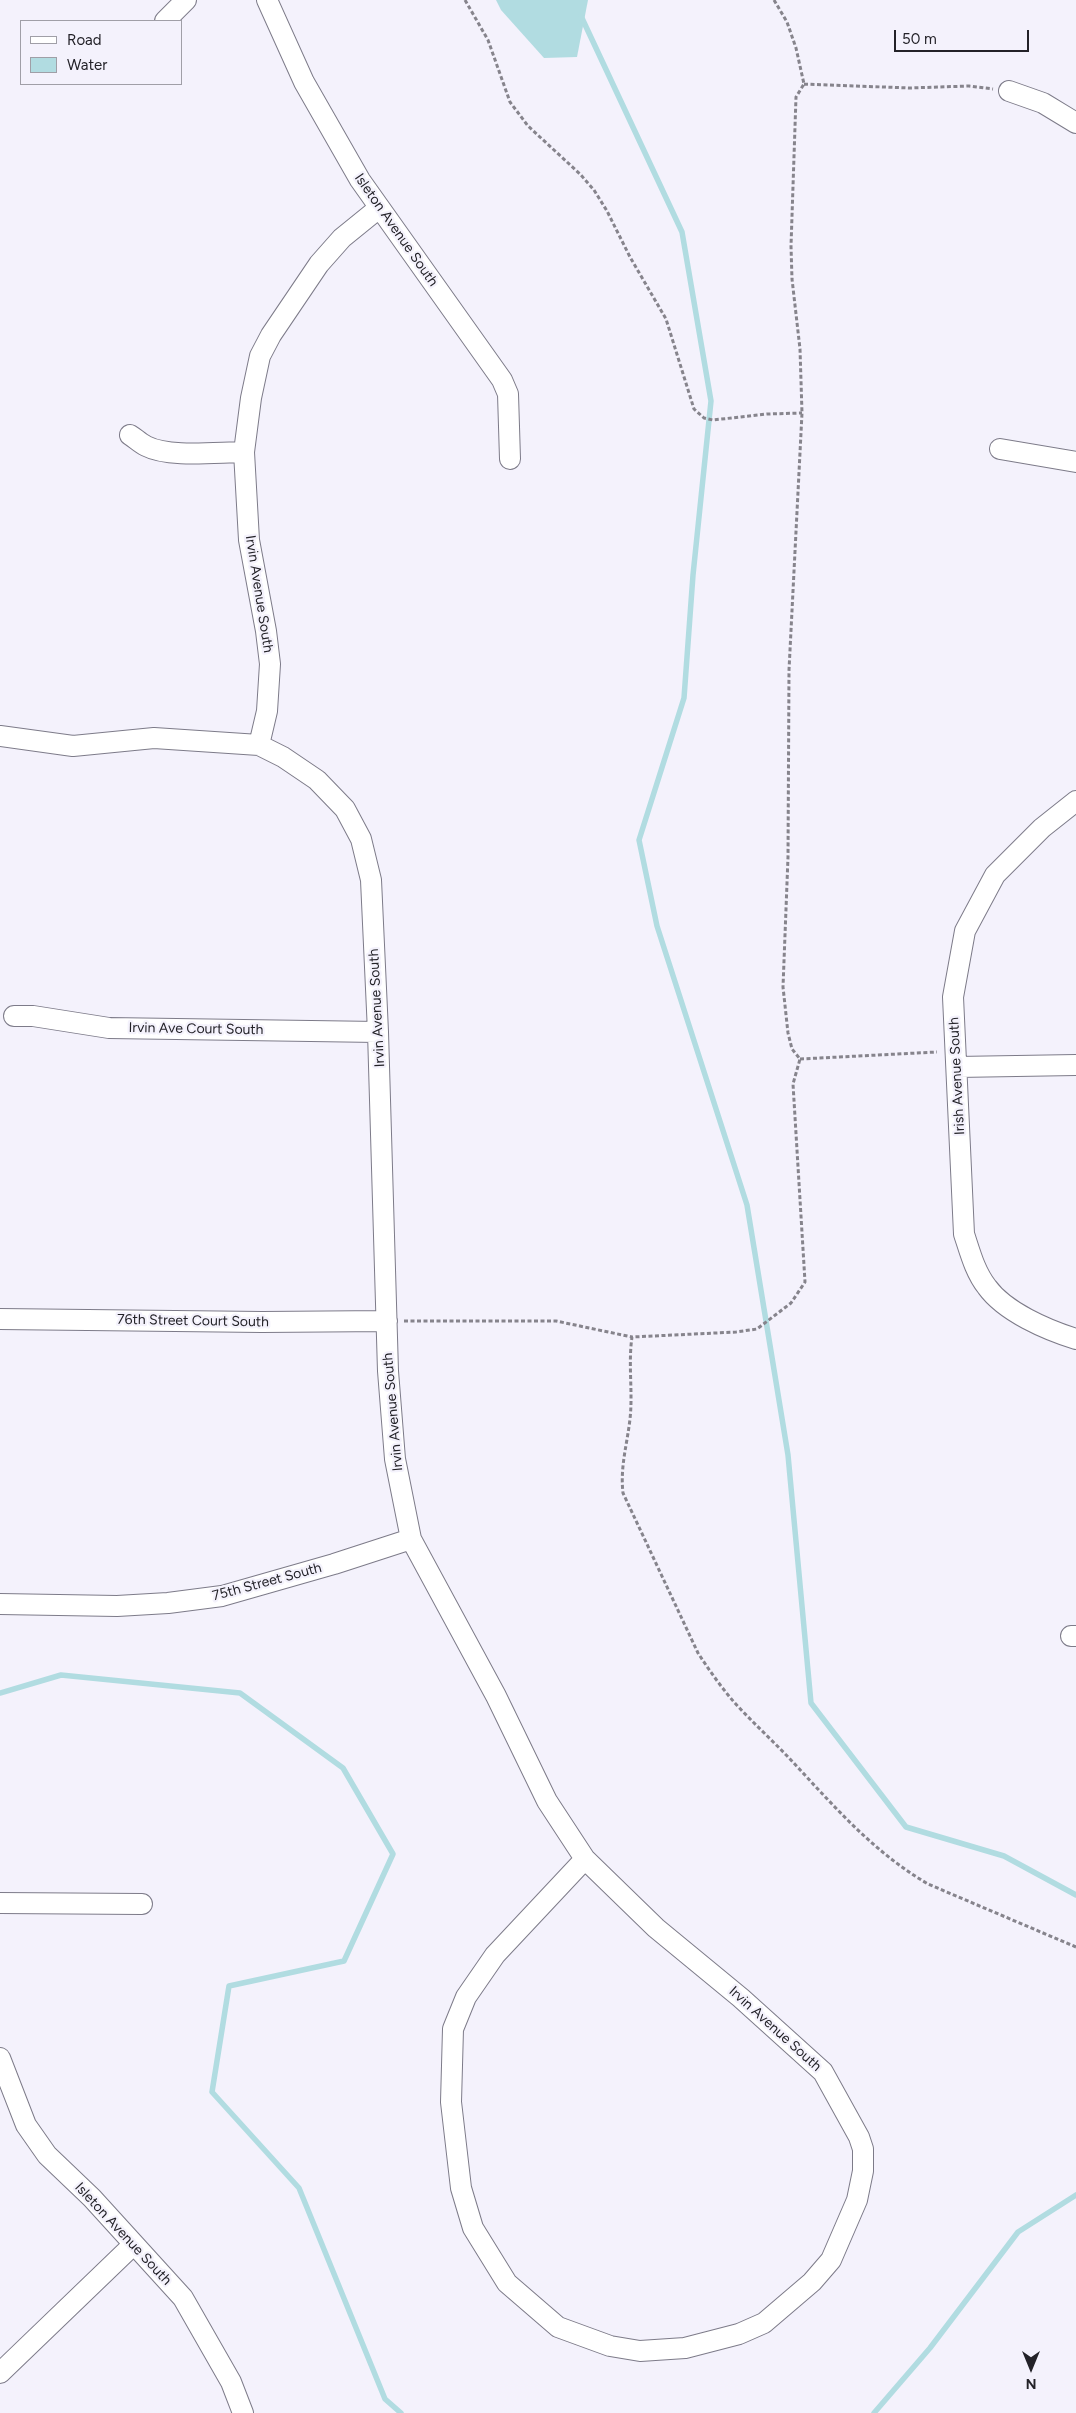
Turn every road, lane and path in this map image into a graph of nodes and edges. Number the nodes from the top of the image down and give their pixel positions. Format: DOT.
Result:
graph roads {
  1 [pos="186,0"];
  2 [pos="267,0"];
  3 [pos="466,0"];
  4 [pos="774,0"];
  5 [pos="166,20"];
  6 [pos="804,84"];
  7 [pos="1008,91"];
  8 [pos="1076,123"];
  9 [pos="379,208"];
  10 [pos="802,413"];
  11 [pos="130,435"];
  12 [pos="1000,449"];
  13 [pos="244,452"];
  14 [pos="510,459"];
  15 [pos="1076,462"];
  16 [pos="0,736"];
  17 [pos="259,745"];
  18 [pos="1076,801"];
  19 [pos="14,1016"];
  20 [pos="378,1032"];
  21 [pos="800,1059"];
  22 [pos="957,1059"];
  23 [pos="1076,1065"];
  24 [pos="0,1319"];
  25 [pos="387,1320"];
  26 [pos="632,1337"];
  27 [pos="1076,1339"];
  28 [pos="411,1539"];
  29 [pos="0,1604"];
  30 [pos="585,1859"];
  31 [pos="0,1903"];
  32 [pos="142,1904"];
  33 [pos="1076,1947"];
  34 [pos="0,2058"];
  35 [pos="133,2245"];
  36 [pos="0,2373"];
  37 [pos="244,2413"];
  1 -- 5 [label="street"];
  2 -- 9 [label="street, Isleton Avenue South"];
  3 -- 10 [label="path"];
  4 -- 6 [label="path"];
  6 -- 7 [label="path"];
  6 -- 10 [label="path"];
  7 -- 8 [label="street"];
  9 -- 13 [label="street, Irvin Avenue South"];
  9 -- 14 [label="street, Isleton Avenue South"];
  10 -- 21 [label="path"];
  11 -- 13 [label="street"];
  12 -- 15 [label="street"];
  13 -- 17 [label="street, Irvin Avenue South"];
  16 -- 17 [label="street"];
  17 -- 20 [label="street, Irvin Avenue South"];
  18 -- 22 [label="street, Irish Avenue South"];
  19 -- 20 [label="street, Irvin Ave Court South"];
  20 -- 25 [label="street, Irvin Avenue South"];
  21 -- 22 [label="path"];
  21 -- 26 [label="path"];
  22 -- 23 [label="street"];
  22 -- 27 [label="street, Irish Avenue South"];
  24 -- 25 [label="street, 76th Street Court South"];
  25 -- 26 [label="path"];
  25 -- 28 [label="street, Irvin Avenue South"];
  26 -- 33 [label="path"];
  28 -- 29 [label="street, 75th Street South"];
  28 -- 30 [label="street, Irvin Avenue South"];
  30 -- 30 [label="street, Irvin Avenue South"];
  31 -- 32 [label="street"];
  34 -- 35 [label="street, Isleton Avenue South"];
  35 -- 36 [label="street"];
  35 -- 37 [label="street, Isleton Avenue South"];
}
